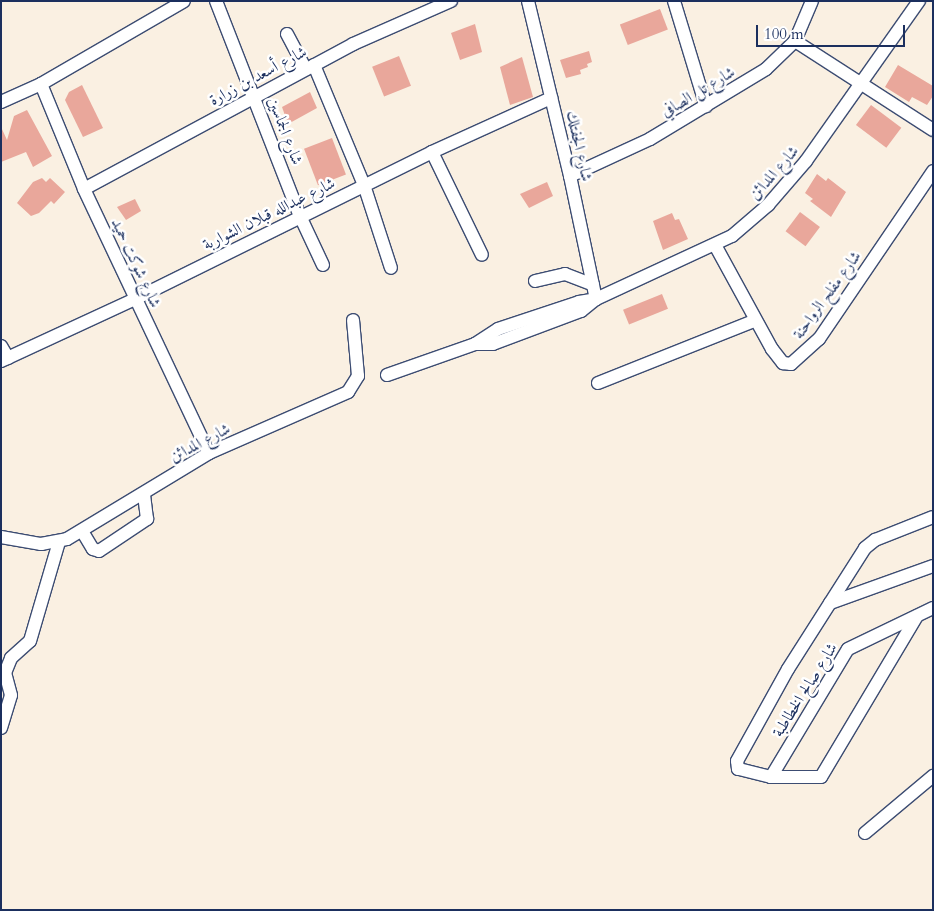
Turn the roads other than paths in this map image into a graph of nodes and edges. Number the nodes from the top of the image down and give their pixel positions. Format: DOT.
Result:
graph roads {
  1 [pos="184,1"];
  2 [pos="216,1"];
  3 [pos="451,1"];
  4 [pos="528,1"];
  5 [pos="674,1"];
  6 [pos="812,1"];
  7 [pos="919,1"];
  8 [pos="437,3"];
  9 [pos="287,34"];
  10 [pos="795,41"];
  11 [pos="310,67"];
  12 [pos="41,84"];
  13 [pos="861,84"];
  14 [pos="255,95"];
  15 [pos="551,98"];
  16 [pos="1,102"];
  17 [pos="706,106"];
  18 [pos="933,130"];
  19 [pos="432,152"];
  20 [pos="933,172"];
  21 [pos="570,176"];
  22 [pos="364,185"];
  23 [pos="84,188"];
  24 [pos="300,216"];
  25 [pos="715,245"];
  26 [pos="482,255"];
  27 [pos="323,265"];
  28 [pos="391,268"];
  29 [pos="535,281"];
  30 [pos="593,285"];
  31 [pos="135,299"];
  32 [pos="596,299"];
  33 [pos="352,320"];
  34 [pos="754,321"];
  35 [pos="1,346"];
  36 [pos="4,359"];
  37 [pos="387,375"];
  38 [pos="598,383"];
  39 [pos="209,453"];
  40 [pos="144,494"];
  41 [pos="933,517"];
  42 [pos="82,531"];
  43 [pos="1,537"];
  44 [pos="59,542"];
  45 [pos="933,566"];
  46 [pos="830,603"];
  47 [pos="933,608"];
  48 [pos="917,616"];
  49 [pos="1,728"];
  50 [pos="771,776"];
  51 [pos="933,776"];
  52 [pos="865,833"];
  1 -- 12 [label="street"];
  2 -- 14 [label="street, شارع الجماسين"];
  3 -- 8 [label="street, شارع أسعد بن زرارة"];
  4 -- 15 [label="street, شارع الجفتلك"];
  5 -- 17 [label="street"];
  6 -- 10 [label="street, شارع تل الصافي"];
  7 -- 13 [label="street, شارع المدائن"];
  8 -- 11 [label="street, شارع أسعد بن زرارة"];
  9 -- 11 [label="street"];
  10 -- 13 [label="street"];
  10 -- 17 [label="street, شارع تل الصافي"];
  11 -- 14 [label="street, شارع أسعد بن زرارة"];
  11 -- 22 [label="street"];
  12 -- 16 [label="street"];
  12 -- 23 [label="street, شارع شوكت حميد"];
  13 -- 18 [label="street"];
  13 -- 25 [label="street, شارع المدائن"];
  14 -- 23 [label="street, شارع أسعد بن زرارة"];
  14 -- 24 [label="street, شارع الجماسين"];
  15 -- 19 [label="street, شارع عبدالله قبلان الشواربة"];
  15 -- 21 [label="street, شارع الجفتلك"];
  17 -- 21 [label="street, شارع تل الصافي"];
  19 -- 22 [label="street, شارع عبدالله قبلان الشواربة"];
  19 -- 26 [label="street"];
  20 -- 34 [label="street, شارع مفلح الرواحنة"];
  21 -- 30 [label="street, شارع الجفتلك"];
  22 -- 24 [label="street, شارع عبدالله قبلان الشواربة"];
  22 -- 28 [label="street"];
  23 -- 31 [label="street, شارع شوكت حميد"];
  24 -- 27 [label="street, شارع الجماسين"];
  24 -- 31 [label="street, شارع عبدالله قبلان الشواربة"];
  25 -- 32 [label="street, شارع المدائن"];
  25 -- 34 [label="street, شارع مفلح الرواحنة"];
  29 -- 30 [label="street"];
  30 -- 32 [label="street, شارع الجفتلك"];
  31 -- 36 [label="street, شارع عبدالله قبلان الشواربة"];
  31 -- 39 [label="street, شارع شوكت حميد"];
  32 -- 37 [label="street, شارع المدائن"];
  33 -- 39 [label="street, شارع المدائن"];
  34 -- 38 [label="street"];
  35 -- 36 [label="street"];
  39 -- 40 [label="street, شارع المدائن"];
  40 -- 42 [label="street, شارع المدائن"];
  40 -- 42 [label="street"];
  41 -- 46 [label="street"];
  42 -- 44 [label="street, شارع المدائن"];
  43 -- 44 [label="street, شارع المدائن"];
  44 -- 49 [label="street"];
  45 -- 46 [label="street"];
  46 -- 50 [label="street"];
  47 -- 48 [label="street, شارع صالح الخطاطبة"];
  48 -- 50 [label="street, شارع صالح الخطاطبة"];
  48 -- 50 [label="street"];
  51 -- 52 [label="street"];
}
